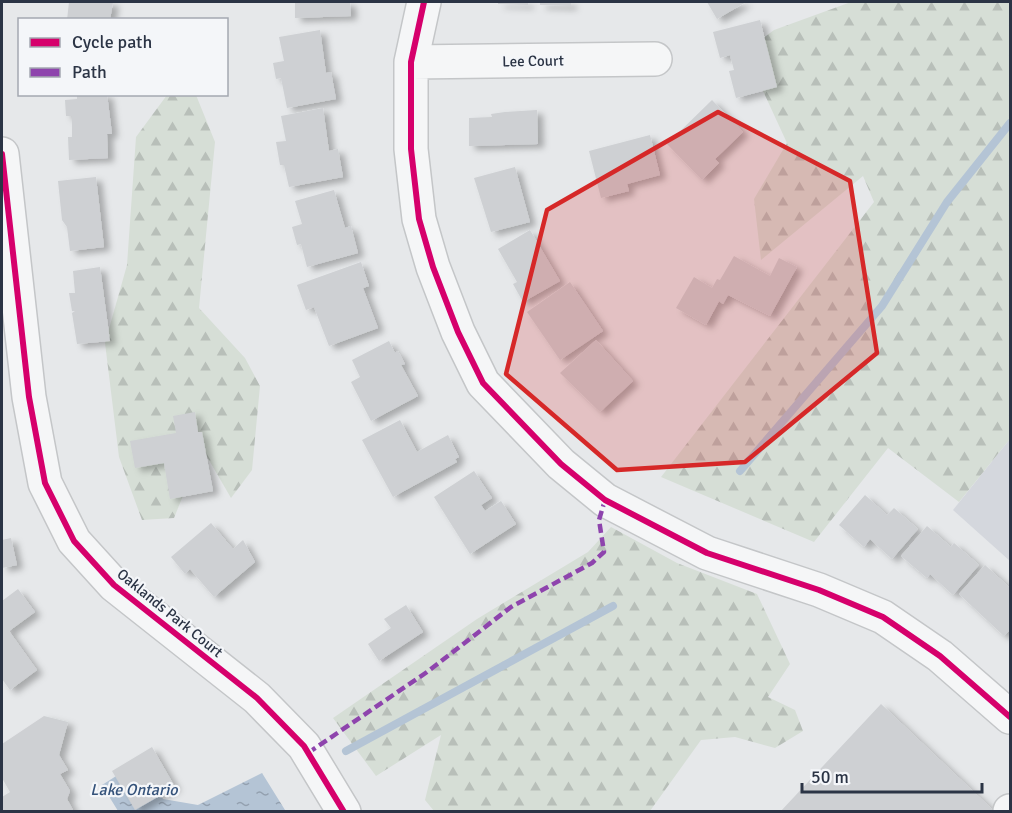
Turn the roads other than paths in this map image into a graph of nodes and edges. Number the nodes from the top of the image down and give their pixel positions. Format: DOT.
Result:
graph roads {
  1 [pos="424,2"];
  2 [pos="655,59"];
  3 [pos="411,62"];
  4 [pos="2,154"];
  5 [pos="1011,717"];
  6 [pos="344,812"];
  1 -- 3 [label="street"];
  2 -- 3 [label="street, Lee Court"];
  3 -- 5 [label="street"];
  4 -- 6 [label="street, Oaklands Park Court"];
}
